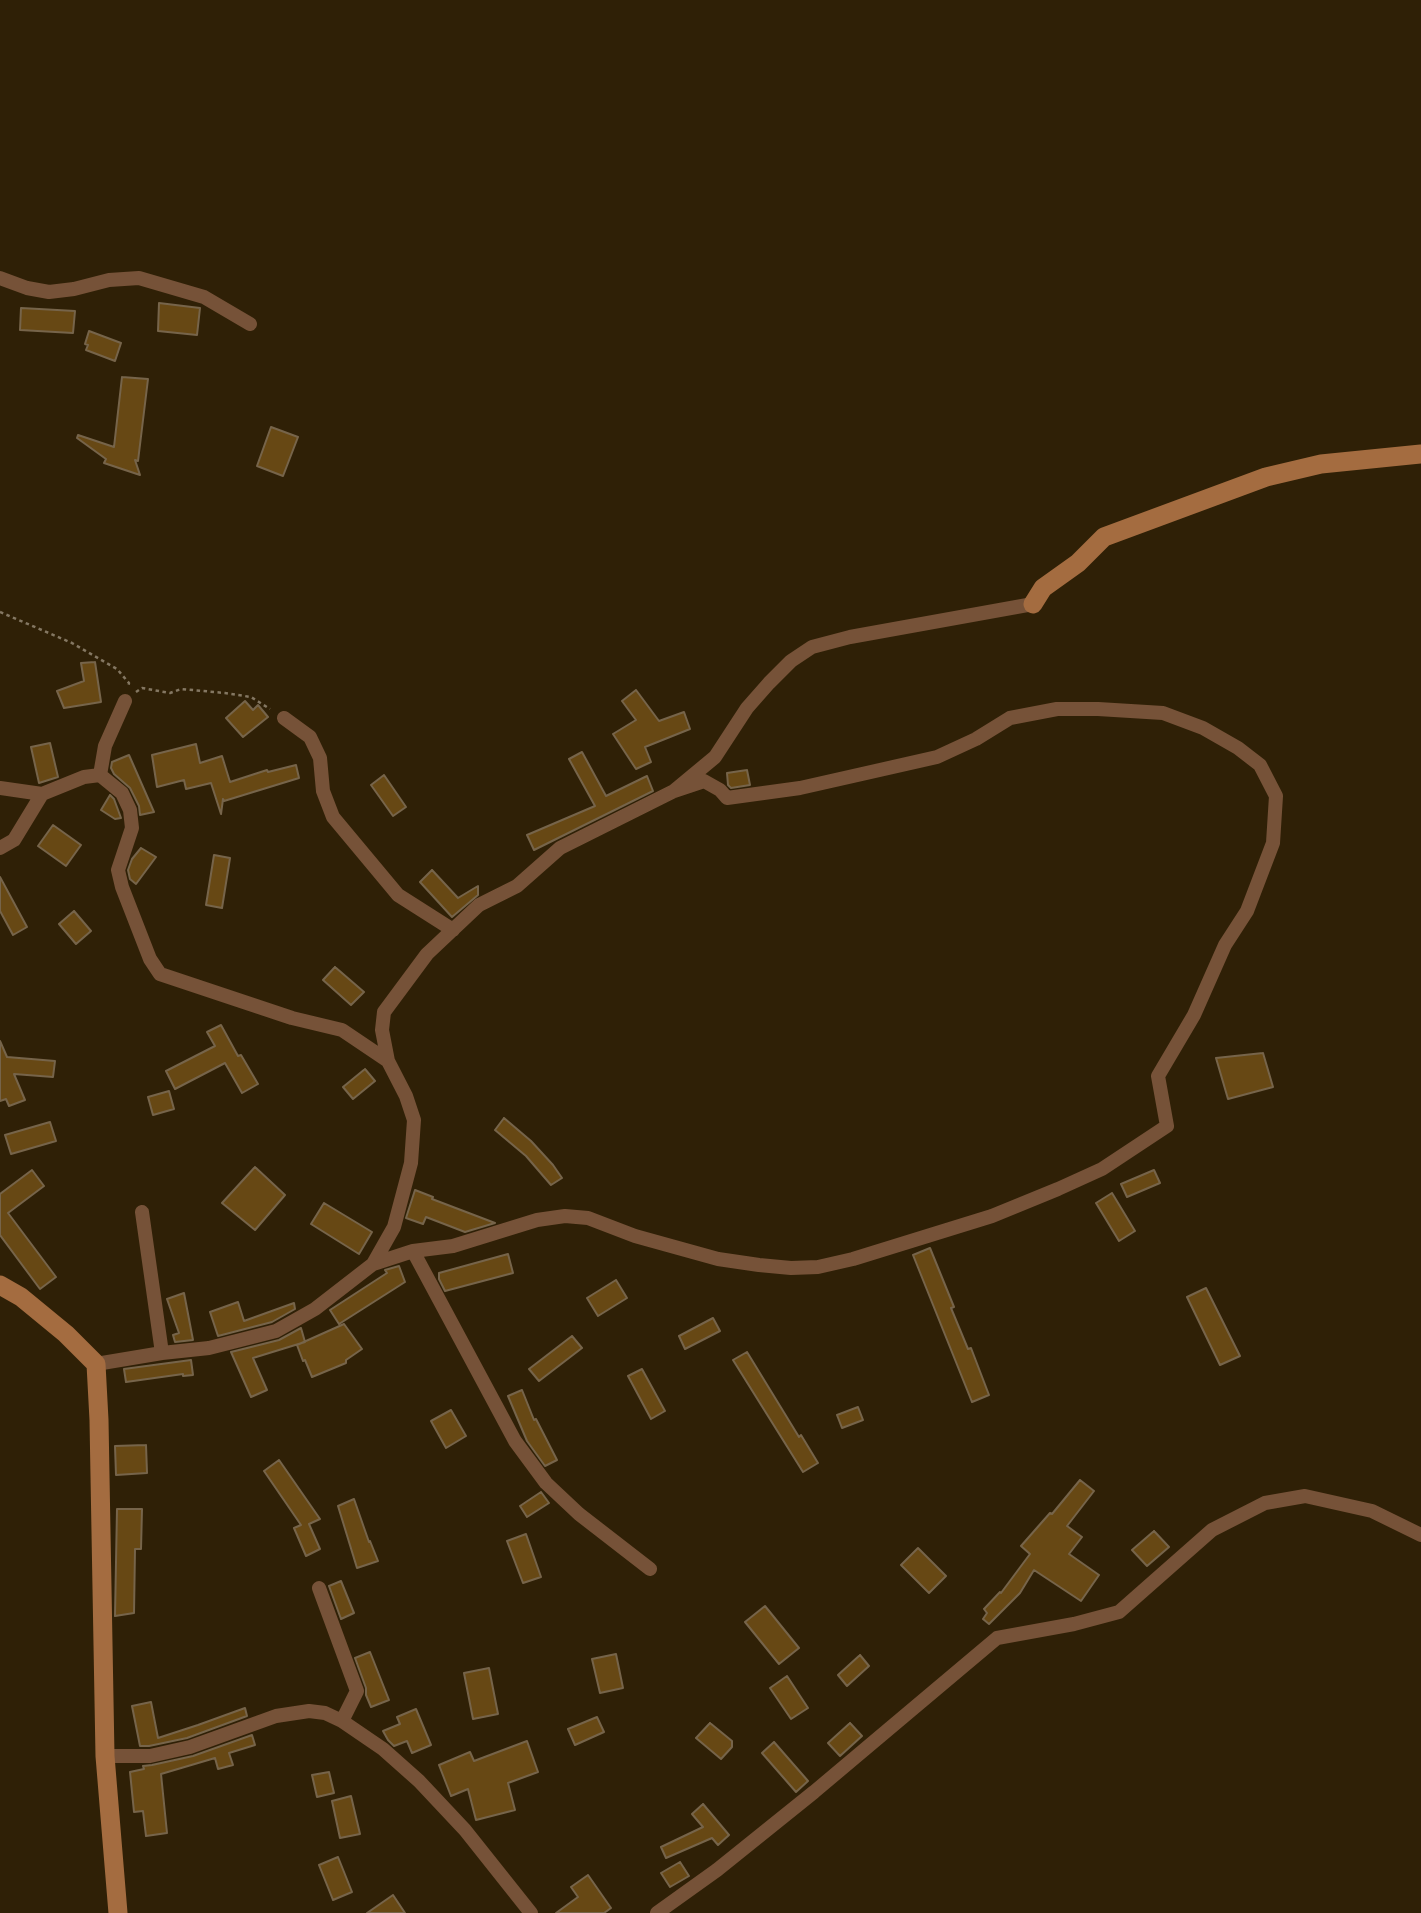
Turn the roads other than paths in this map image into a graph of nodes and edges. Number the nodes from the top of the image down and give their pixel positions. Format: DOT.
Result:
graph roads {
  1 [pos="0,278"];
  2 [pos="250,324"];
  3 [pos="1421,454"];
  4 [pos="1033,604"];
  5 [pos="125,701"];
  6 [pos="284,718"];
  7 [pos="100,775"];
  8 [pos="0,788"];
  9 [pos="674,791"];
  10 [pos="42,794"];
  11 [pos="0,849"];
  12 [pos="453,930"];
  13 [pos="388,1061"];
  14 [pos="142,1212"];
  15 [pos="413,1251"];
  16 [pos="373,1264"];
  17 [pos="0,1285"];
  18 [pos="162,1353"];
  19 [pos="96,1364"];
  20 [pos="1421,1535"];
  21 [pos="650,1569"];
  22 [pos="319,1588"];
  23 [pos="342,1721"];
  24 [pos="105,1756"];
  25 [pos="118,1913"];
  26 [pos="531,1913"];
  27 [pos="657,1913"];
  1 -- 2 [label="street"];
  3 -- 4 [label="street"];
  4 -- 9 [label="street"];
  5 -- 7 [label="street"];
  6 -- 12 [label="street"];
  7 -- 10 [label="street"];
  7 -- 13 [label="street"];
  8 -- 10 [label="street"];
  9 -- 12 [label="street"];
  9 -- 15 [label="street"];
  10 -- 11 [label="street"];
  12 -- 13 [label="street"];
  13 -- 16 [label="street"];
  14 -- 18 [label="street"];
  15 -- 16 [label="street"];
  15 -- 21 [label="street"];
  16 -- 18 [label="street"];
  17 -- 19 [label="street"];
  18 -- 19 [label="street"];
  19 -- 24 [label="street"];
  20 -- 27 [label="street"];
  22 -- 23 [label="street"];
  23 -- 24 [label="street"];
  23 -- 26 [label="street"];
  24 -- 25 [label="street"];
}
